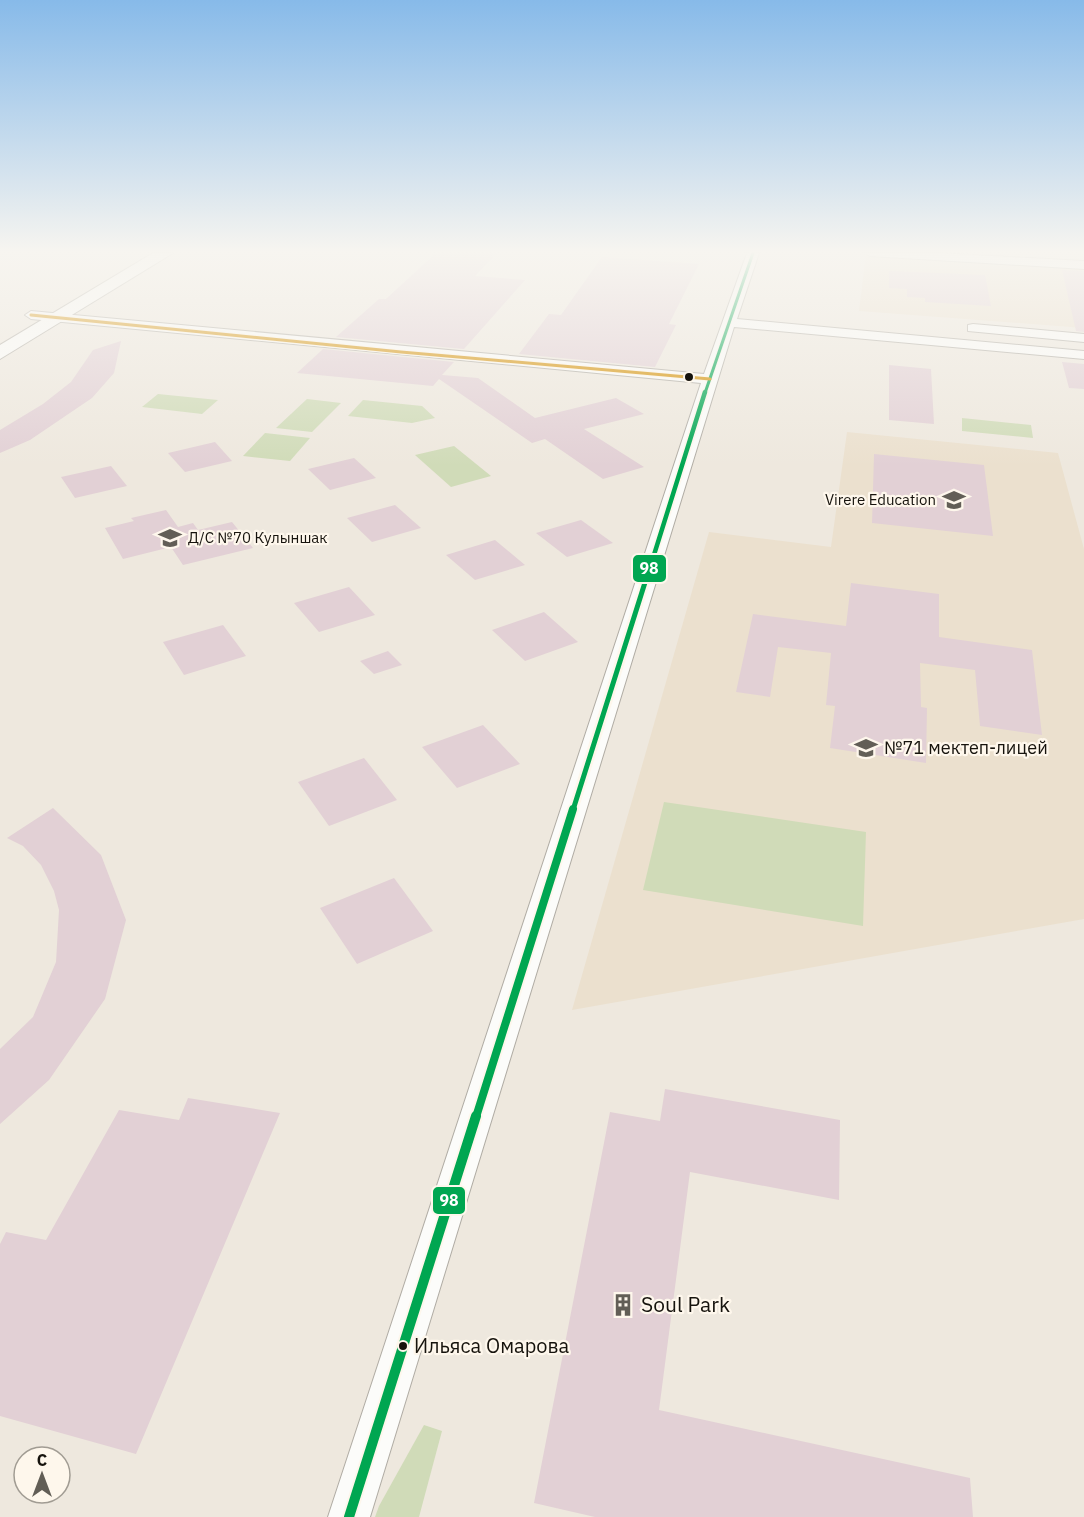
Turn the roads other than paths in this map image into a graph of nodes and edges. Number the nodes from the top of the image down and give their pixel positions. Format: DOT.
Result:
graph roads {
  1 [pos="16,324"];
  2 [pos="49,324"];
  3 [pos="117,324"];
  4 [pos="727,324"];
  5 [pos="747,324"];
  6 [pos="10,327"];
  7 [pos="959,327"];
  8 [pos="1084,338"];
  9 [pos="0,353"];
  10 [pos="1084,355"];
  11 [pos="710,379"];
  12 [pos="349,1517"];
  1 -- 6 [label="main road"];
  2 -- 9 [label="main road"];
  3 -- 11 [label="street"];
  4 -- 11 [label="street"];
  5 -- 10 [label="street"];
  7 -- 8 [label="street"];
  11 -- 12 [label="street"];
}
